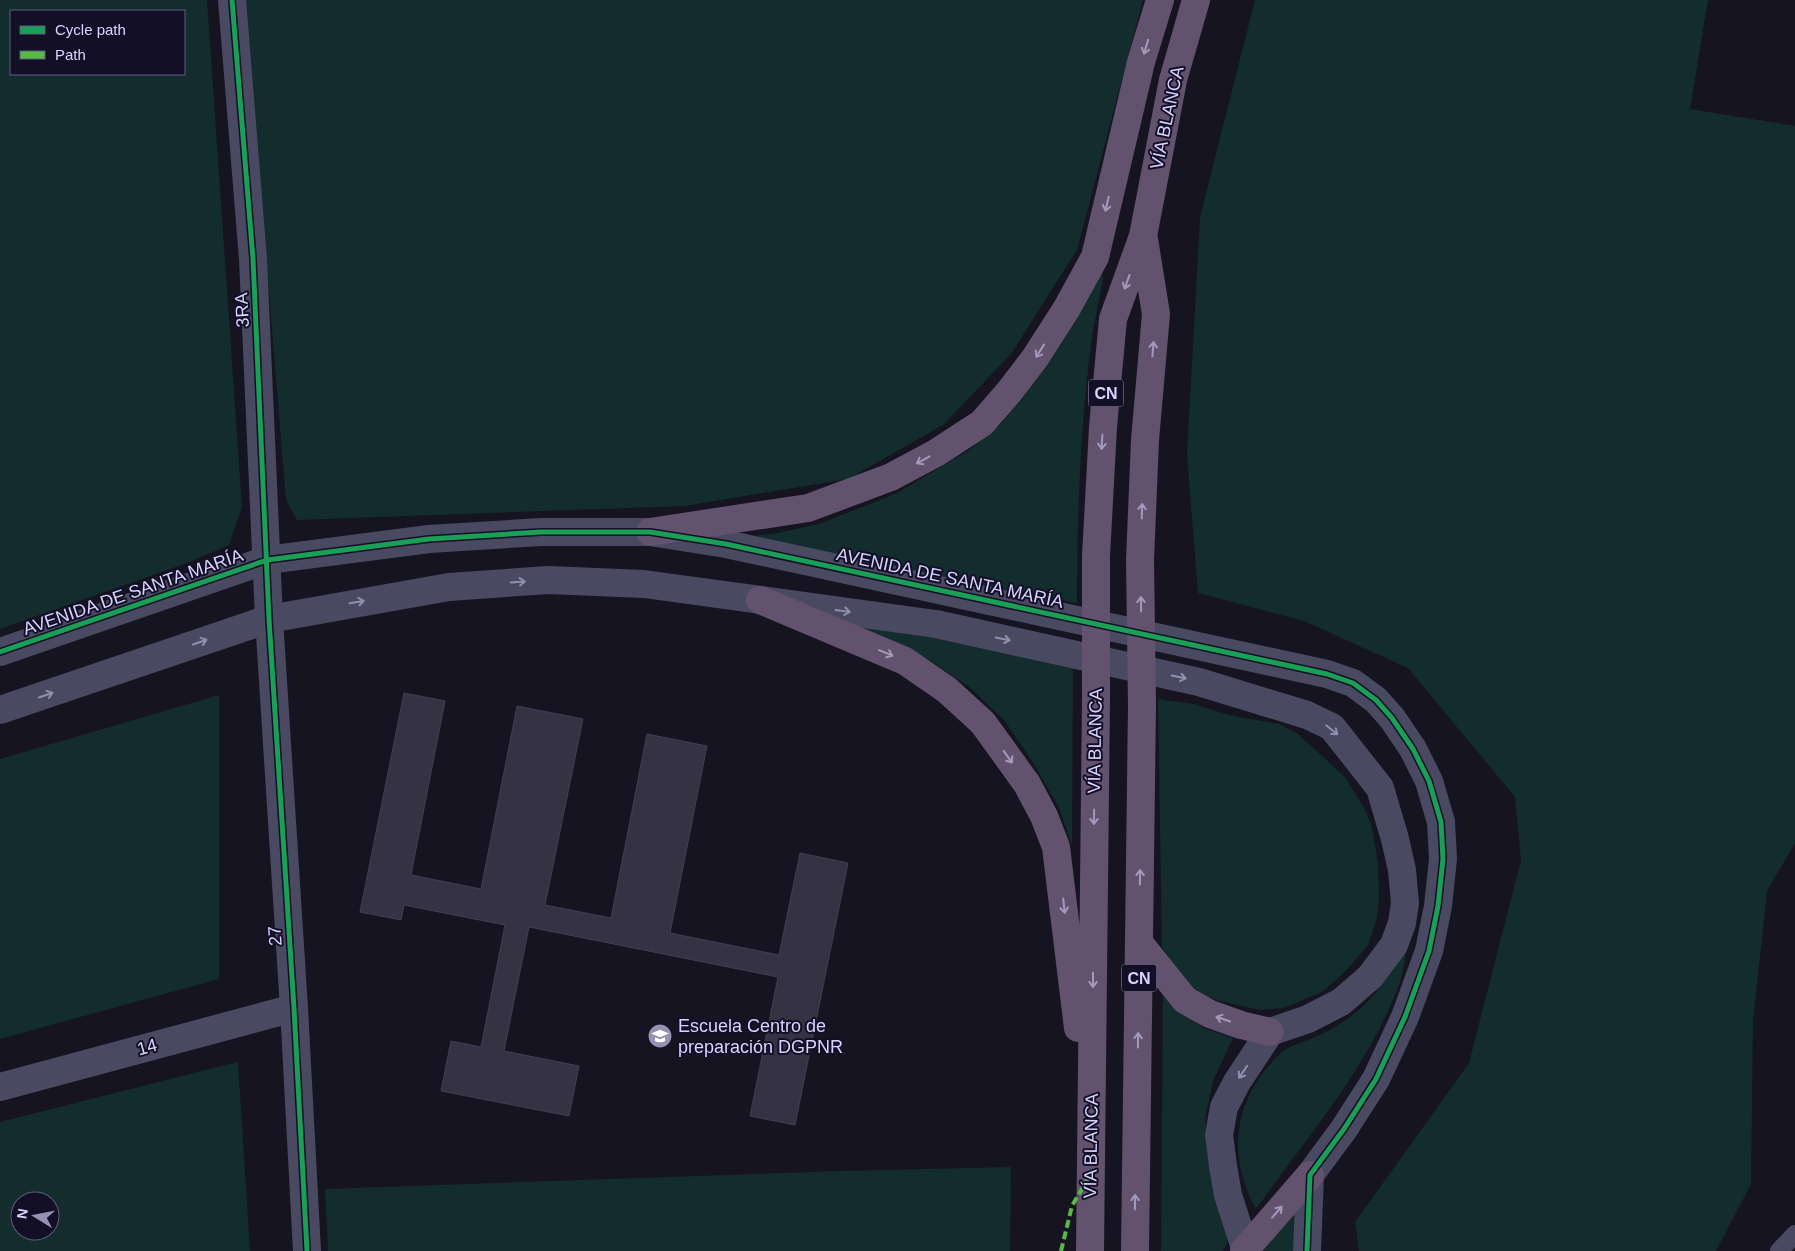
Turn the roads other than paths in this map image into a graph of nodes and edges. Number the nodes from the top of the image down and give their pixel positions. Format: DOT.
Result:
graph roads {
  1 [pos="232,0"];
  2 [pos="1160,0"];
  3 [pos="1196,0"];
  4 [pos="1143,236"];
  5 [pos="650,532"];
  6 [pos="267,560"];
  7 [pos="760,600"];
  8 [pos="268,619"];
  9 [pos="0,652"];
  10 [pos="0,710"];
  11 [pos="1140,944"];
  12 [pos="294,1008"];
  13 [pos="1270,1032"];
  14 [pos="0,1088"];
  15 [pos="1092,1139"];
  16 [pos="1310,1175"];
  17 [pos="1795,1234"];
  18 [pos="1245,1250"];
  19 [pos="307,1251"];
  20 [pos="1090,1251"];
  21 [pos="1135,1251"];
  22 [pos="1307,1251"];
  23 [pos="1779,1251"];
  1 -- 6 [label="street, 3RA"];
  2 -- 5 [label="highway, one-way"];
  3 -- 4 [label="highway, VÍA BLANCA / CN"];
  11 -- 4 [label="highway, VÍA BLANCA / CN, one-way"];
  4 -- 15 [label="highway, VÍA BLANCA / CN, one-way"];
  5 -- 6 [label="street, AVENIDA DE SANTA MARÍA"];
  5 -- 16 [label="street, AVENIDA DE SANTA MARÍA"];
  6 -- 8 [label="street, 3RA"];
  6 -- 9 [label="street, AVENIDA DE SANTA MARÍA"];
  8 -- 7 [label="street, one-way"];
  7 -- 13 [label="street, one-way"];
  7 -- 15 [label="highway, one-way"];
  10 -- 8 [label="street, one-way"];
  8 -- 12 [label="street, 27"];
  13 -- 11 [label="highway, one-way"];
  21 -- 11 [label="highway, VÍA BLANCA / CN, one-way"];
  12 -- 14 [label="street, 14"];
  12 -- 19 [label="street, 27"];
  13 -- 18 [label="street, one-way"];
  15 -- 20 [label="highway, VÍA BLANCA / CN"];
  18 -- 16 [label="highway, one-way"];
  16 -- 22 [label="street"];
  17 -- 23 [label="lane"];
}
